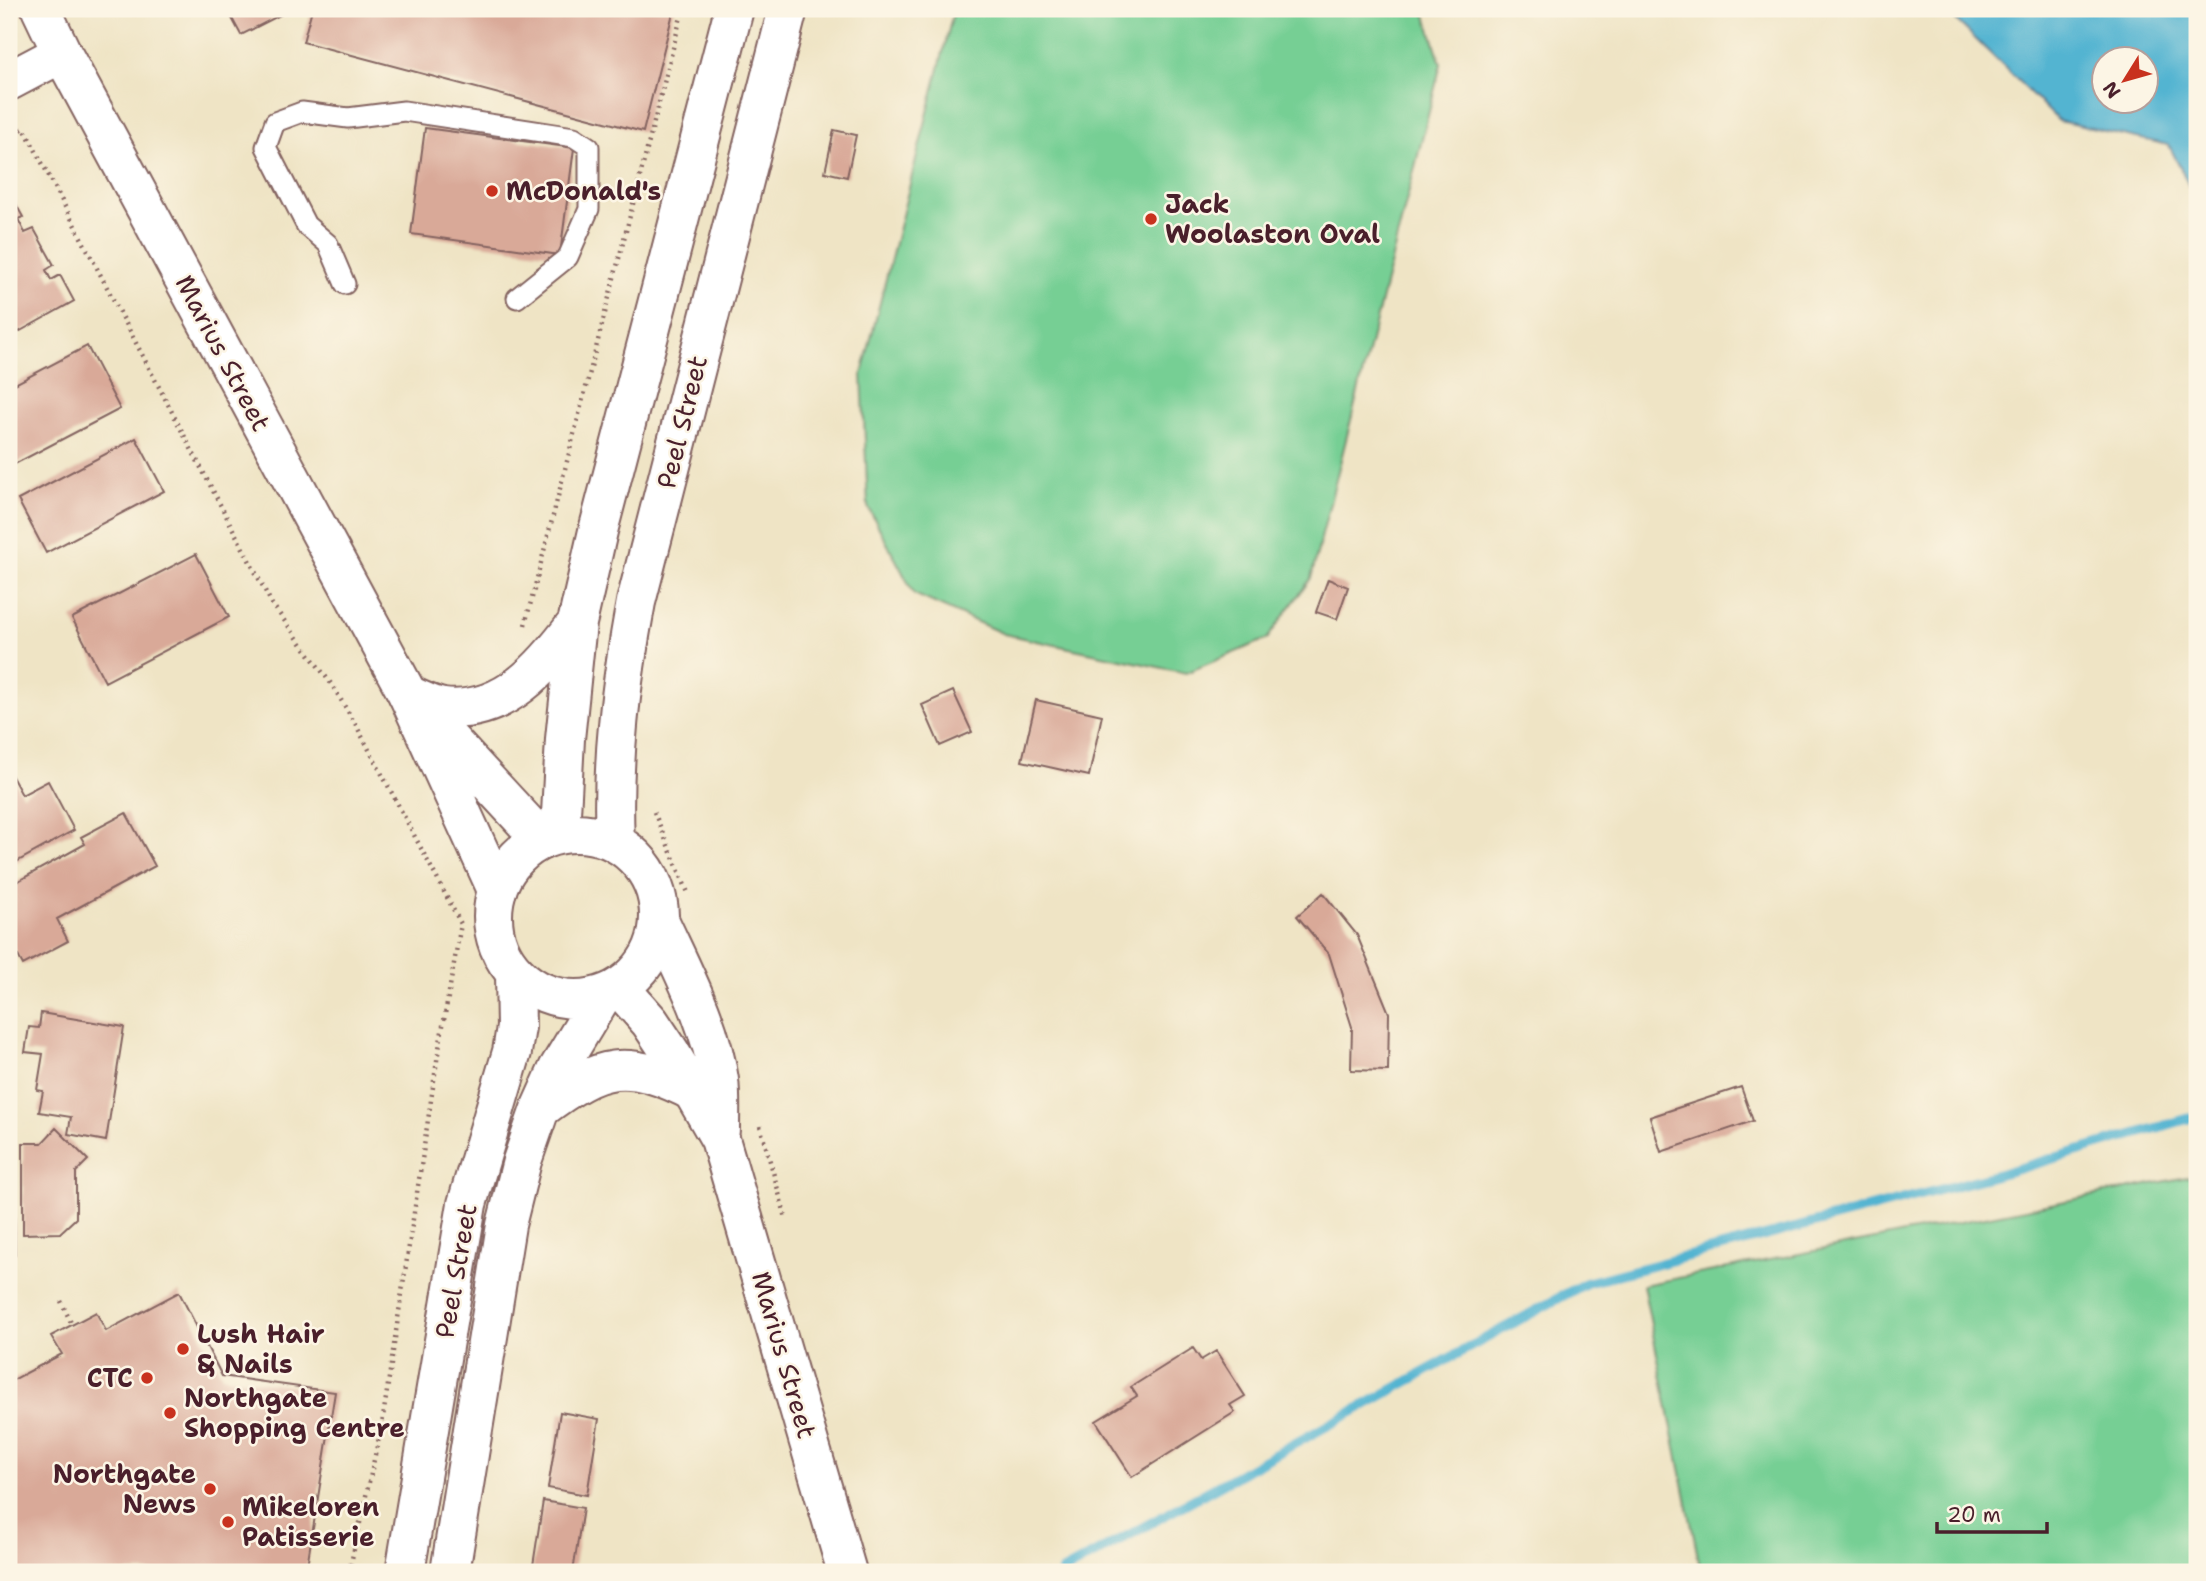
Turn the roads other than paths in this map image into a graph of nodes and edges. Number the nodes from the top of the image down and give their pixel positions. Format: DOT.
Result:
graph roads {
  1 [pos="41,9"];
  2 [pos="734,9"];
  3 [pos="788,9"];
  4 [pos="62,53"];
  5 [pos="9,81"];
  6 [pos="345,284"];
  7 [pos="517,298"];
  8 [pos="577,623"];
  9 [pos="408,695"];
  10 [pos="551,836"];
  11 [pos="615,842"];
  12 [pos="497,890"];
  13 [pos="660,922"];
  14 [pos="515,974"];
  15 [pos="611,992"];
  16 [pos="696,1093"];
  17 [pos="540,1109"];
  18 [pos="720,1139"];
  19 [pos="405,1572"];
  20 [pos="450,1572"];
  21 [pos="847,1572"];
  1 -- 4 [label="main road, Marius Street"];
  2 -- 8 [label="main road, Peel Street"];
  3 -- 11 [label="main road, Peel Street"];
  4 -- 5 [label="main road"];
  4 -- 9 [label="main road, Marius Street"];
  6 -- 7 [label="lane"];
  8 -- 9 [label="main road"];
  8 -- 10 [label="main road, Peel Street"];
  9 -- 10 [label="main road, Marius Street"];
  9 -- 12 [label="main road, Marius Street"];
  10 -- 11 [label="main road"];
  10 -- 12 [label="main road"];
  11 -- 13 [label="main road"];
  12 -- 14 [label="main road"];
  13 -- 15 [label="main road"];
  13 -- 18 [label="main road, Marius Street"];
  14 -- 15 [label="main road"];
  14 -- 19 [label="main road, Peel Street"];
  15 -- 16 [label="main road, Marius Street"];
  15 -- 17 [label="main road, Peel Street"];
  16 -- 17 [label="main road"];
  16 -- 18 [label="main road, Marius Street"];
  17 -- 20 [label="main road, Peel Street"];
  18 -- 21 [label="main road, Marius Street"];
}
